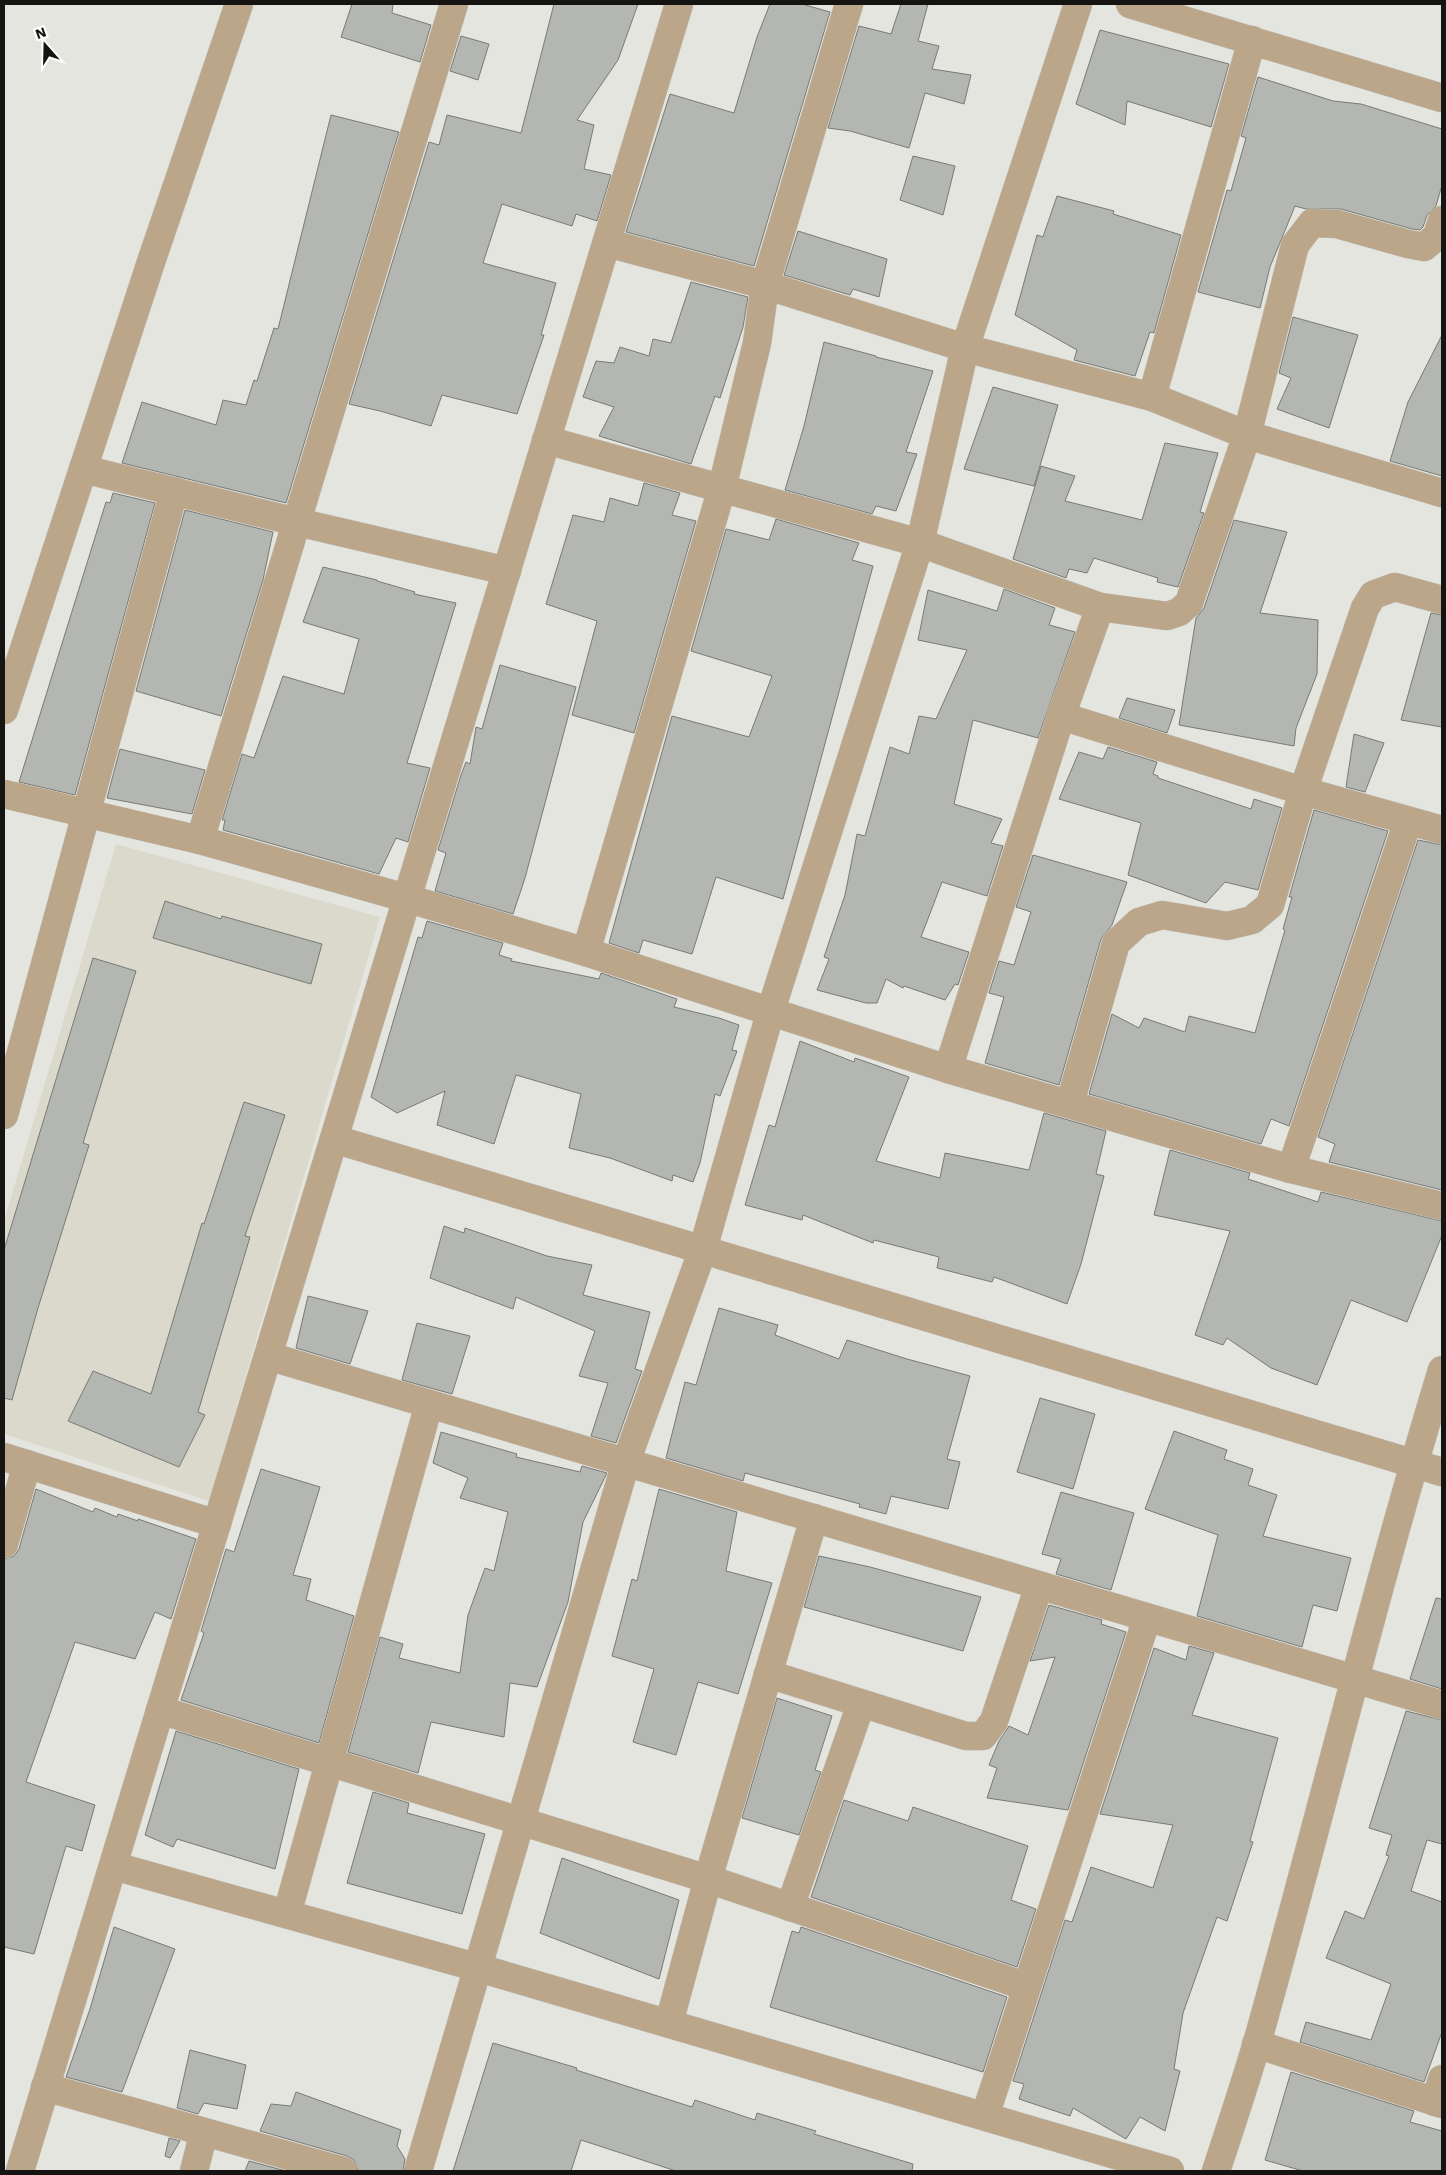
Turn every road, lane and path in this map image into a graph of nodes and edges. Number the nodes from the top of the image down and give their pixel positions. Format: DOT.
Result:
graph roads {
  1 [pos="238,4"];
  2 [pos="454,4"];
  3 [pos="680,4"];
  4 [pos="849,4"];
  5 [pos="1078,4"];
  6 [pos="1130,4"];
  7 [pos="1191,13"];
  8 [pos="1252,40"];
  9 [pos="1442,98"];
  10 [pos="1442,220"];
  11 [pos="607,243"];
  12 [pos="765,285"];
  13 [pos="965,348"];
  14 [pos="1152,397"];
  15 [pos="1247,435"];
  16 [pos="546,440"];
  17 [pos="83,469"];
  18 [pos="722,488"];
  19 [pos="174,491"];
  20 [pos="1442,493"];
  21 [pos="297,522"];
  22 [pos="920,542"];
  23 [pos="507,571"];
  24 [pos="1442,600"];
  25 [pos="1100,606"];
  26 [pos="4,710"];
  27 [pos="1061,716"];
  28 [pos="1303,791"];
  29 [pos="4,794"];
  30 [pos="86,813"];
  31 [pos="1408,821"];
  32 [pos="1442,830"];
  33 [pos="200,840"];
  34 [pos="406,898"];
  35 [pos="586,952"];
  36 [pos="771,1010"];
  37 [pos="948,1069"];
  38 [pos="1070,1103"];
  39 [pos="4,1116"];
  40 [pos="334,1138"];
  41 [pos="1291,1169"];
  42 [pos="1442,1206"];
  43 [pos="703,1249"];
  44 [pos="268,1356"];
  45 [pos="1442,1370"];
  46 [pos="429,1404"];
  47 [pos="16,1461"];
  48 [pos="626,1462"];
  49 [pos="1414,1464"];
  50 [pos="1442,1472"];
  51 [pos="814,1518"];
  52 [pos="217,1524"];
  53 [pos="4,1544"];
  54 [pos="1039,1586"];
  55 [pos="1147,1618"];
  56 [pos="768,1674"];
  57 [pos="1354,1679"];
  58 [pos="861,1704"];
  59 [pos="1442,1705"];
  60 [pos="160,1710"];
  61 [pos="330,1761"];
  62 [pos="522,1823"];
  63 [pos="114,1866"];
  64 [pos="708,1879"];
  65 [pos="790,1907"];
  66 [pos="287,1914"];
  67 [pos="479,1968"];
  68 [pos="1025,1986"];
  69 [pos="669,2023"];
  70 [pos="1256,2044"];
  71 [pos="45,2087"];
  72 [pos="1440,2095"];
  73 [pos="985,2116"];
  74 [pos="204,2132"];
  75 [pos="20,2171"];
  76 [pos="194,2171"];
  77 [pos="343,2171"];
  78 [pos="418,2171"];
  79 [pos="1170,2171"];
  80 [pos="1216,2171"];
  1 -- 17 [label="street"];
  2 -- 21 [label="street"];
  3 -- 11 [label="street"];
  4 -- 12 [label="street"];
  5 -- 13 [label="street"];
  6 -- 7 [label="street"];
  7 -- 8 [label="street"];
  8 -- 9 [label="street"];
  8 -- 14 [label="street"];
  10 -- 15 [label="street"];
  11 -- 12 [label="street"];
  11 -- 16 [label="street"];
  12 -- 13 [label="street"];
  12 -- 18 [label="street"];
  13 -- 14 [label="street"];
  13 -- 22 [label="street"];
  14 -- 15 [label="street"];
  15 -- 20 [label="street"];
  15 -- 25 [label="street"];
  16 -- 18 [label="street"];
  16 -- 23 [label="street"];
  17 -- 19 [label="street"];
  17 -- 26 [label="street"];
  18 -- 22 [label="street"];
  18 -- 35 [label="street"];
  19 -- 21 [label="street"];
  19 -- 30 [label="street"];
  21 -- 23 [label="street"];
  21 -- 33 [label="street"];
  22 -- 25 [label="street"];
  22 -- 36 [label="street"];
  23 -- 34 [label="street"];
  24 -- 28 [label="street"];
  25 -- 27 [label="street"];
  27 -- 28 [label="street"];
  27 -- 37 [label="street"];
  28 -- 31 [label="street"];
  28 -- 38 [label="street"];
  29 -- 30 [label="street"];
  30 -- 33 [label="street"];
  30 -- 39 [label="street"];
  31 -- 32 [label="street"];
  31 -- 41 [label="street"];
  33 -- 34 [label="street"];
  34 -- 35 [label="street"];
  34 -- 40 [label="street"];
  35 -- 36 [label="street"];
  36 -- 37 [label="street"];
  36 -- 43 [label="street"];
  37 -- 38 [label="street"];
  38 -- 41 [label="street"];
  40 -- 43 [label="street"];
  40 -- 44 [label="street"];
  41 -- 42 [label="street"];
  43 -- 48 [label="street"];
  43 -- 49 [label="street"];
  44 -- 46 [label="street"];
  44 -- 52 [label="street"];
  45 -- 49 [label="street"];
  46 -- 48 [label="street"];
  46 -- 61 [label="street"];
  47 -- 52 [label="street"];
  47 -- 53 [label="street"];
  48 -- 51 [label="street"];
  48 -- 62 [label="street"];
  49 -- 50 [label="street"];
  49 -- 57 [label="street"];
  51 -- 54 [label="street"];
  51 -- 56 [label="street"];
  52 -- 60 [label="street"];
  54 -- 55 [label="street"];
  54 -- 58 [label="street"];
  55 -- 57 [label="street"];
  55 -- 68 [label="street"];
  56 -- 58 [label="street"];
  56 -- 64 [label="street"];
  57 -- 59 [label="street"];
  57 -- 70 [label="street"];
  58 -- 65 [label="street"];
  60 -- 61 [label="street"];
  60 -- 63 [label="street"];
  61 -- 62 [label="street"];
  61 -- 66 [label="street"];
  62 -- 64 [label="street"];
  62 -- 67 [label="street"];
  63 -- 66 [label="street"];
  63 -- 71 [label="street"];
  64 -- 65 [label="street"];
  64 -- 69 [label="street"];
  65 -- 68 [label="street"];
  66 -- 67 [label="street"];
  67 -- 69 [label="street"];
  67 -- 78 [label="street"];
  68 -- 73 [label="street"];
  69 -- 73 [label="street"];
  70 -- 72 [label="street"];
  70 -- 80 [label="street"];
  71 -- 74 [label="street"];
  71 -- 75 [label="street"];
  73 -- 79 [label="street"];
  74 -- 76 [label="street"];
  74 -- 77 [label="street"];
}
